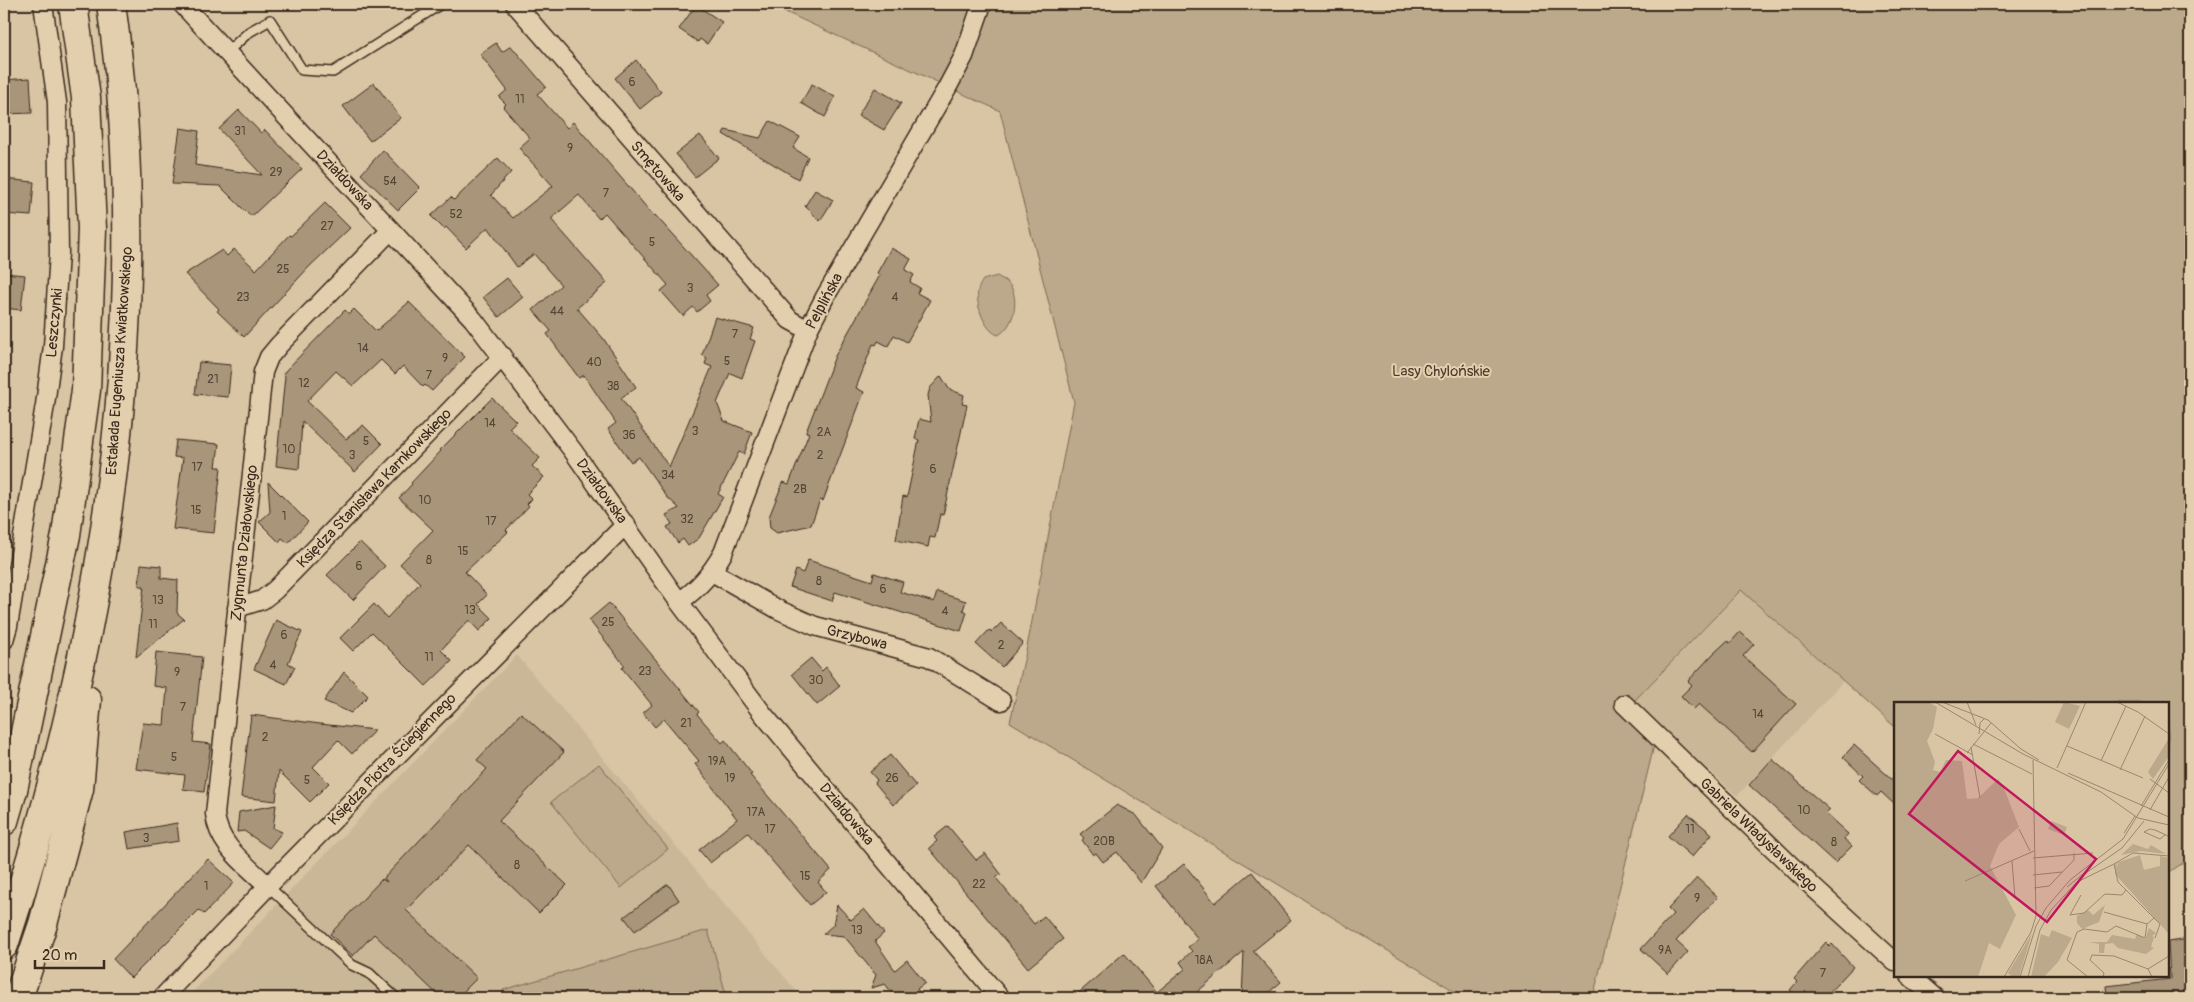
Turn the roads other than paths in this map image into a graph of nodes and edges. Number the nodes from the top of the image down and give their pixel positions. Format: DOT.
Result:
graph roads {
  1 [pos="43,4"];
  2 [pos="73,4"];
  3 [pos="111,4"];
  4 [pos="182,4"];
  5 [pos="441,4"];
  6 [pos="514,4"];
  7 [pos="982,4"];
  8 [pos="227,52"];
  9 [pos="391,230"];
  10 [pos="808,330"];
  11 [pos="503,356"];
  12 [pos="626,524"];
  13 [pos="712,572"];
  14 [pos="96,592"];
  15 [pos="679,602"];
  16 [pos="237,608"];
  17 [pos="4,640"];
  18 [pos="40,654"];
  19 [pos="1001,701"];
  20 [pos="1624,704"];
  21 [pos="4,746"];
  22 [pos="4,821"];
  23 [pos="268,886"];
  24 [pos="4,946"];
  25 [pos="1894,961"];
  26 [pos="1911,977"];
  27 [pos="18,998"];
  28 [pos="162,998"];
  29 [pos="396,998"];
  30 [pos="1000,998"];
  31 [pos="1935,998"];
  1 -- 17 [label="street, Leszczynki"];
  2 -- 18 [label="highway, Estakada Eugeniusza Kwiatkowskiego"];
  3 -- 14 [label="highway, Estakada Eugeniusza Kwiatkowskiego"];
  4 -- 8 [label="street, Działdowska"];
  5 -- 8 [label="lane"];
  6 -- 10 [label="street, Smętowska"];
  7 -- 10 [label="street, Pelplińska"];
  8 -- 9 [label="street, Działdowska"];
  9 -- 11 [label="street, Działdowska"];
  9 -- 16 [label="street, Zygmunta Działowskiego"];
  10 -- 13 [label="street, Pelplińska"];
  11 -- 12 [label="street, Działdowska"];
  11 -- 16 [label="street, Księdza Stanisława Karnkowskiego"];
  12 -- 15 [label="street, Działdowska"];
  12 -- 23 [label="street, Księdza Piotra Ściegiennego"];
  13 -- 15 [label="street, Pelplińska"];
  13 -- 19 [label="street, Grzybowa"];
  14 -- 24 [label="highway, Estakada Eugeniusza Kwiatkowskiego"];
  14 -- 27 [label="highway"];
  15 -- 30 [label="street, Działdowska"];
  16 -- 23 [label="street, Zygmunta Działowskiego"];
  18 -- 21 [label="highway"];
  18 -- 22 [label="highway, Estakada Eugeniusza Kwiatkowskiego"];
  20 -- 25 [label="street, Gabriela Władysławskiego"];
  23 -- 28 [label="street, Księdza Piotra Ściegiennego"];
  23 -- 29 [label="lane"];
  26 -- 31 [label="street"];
}
